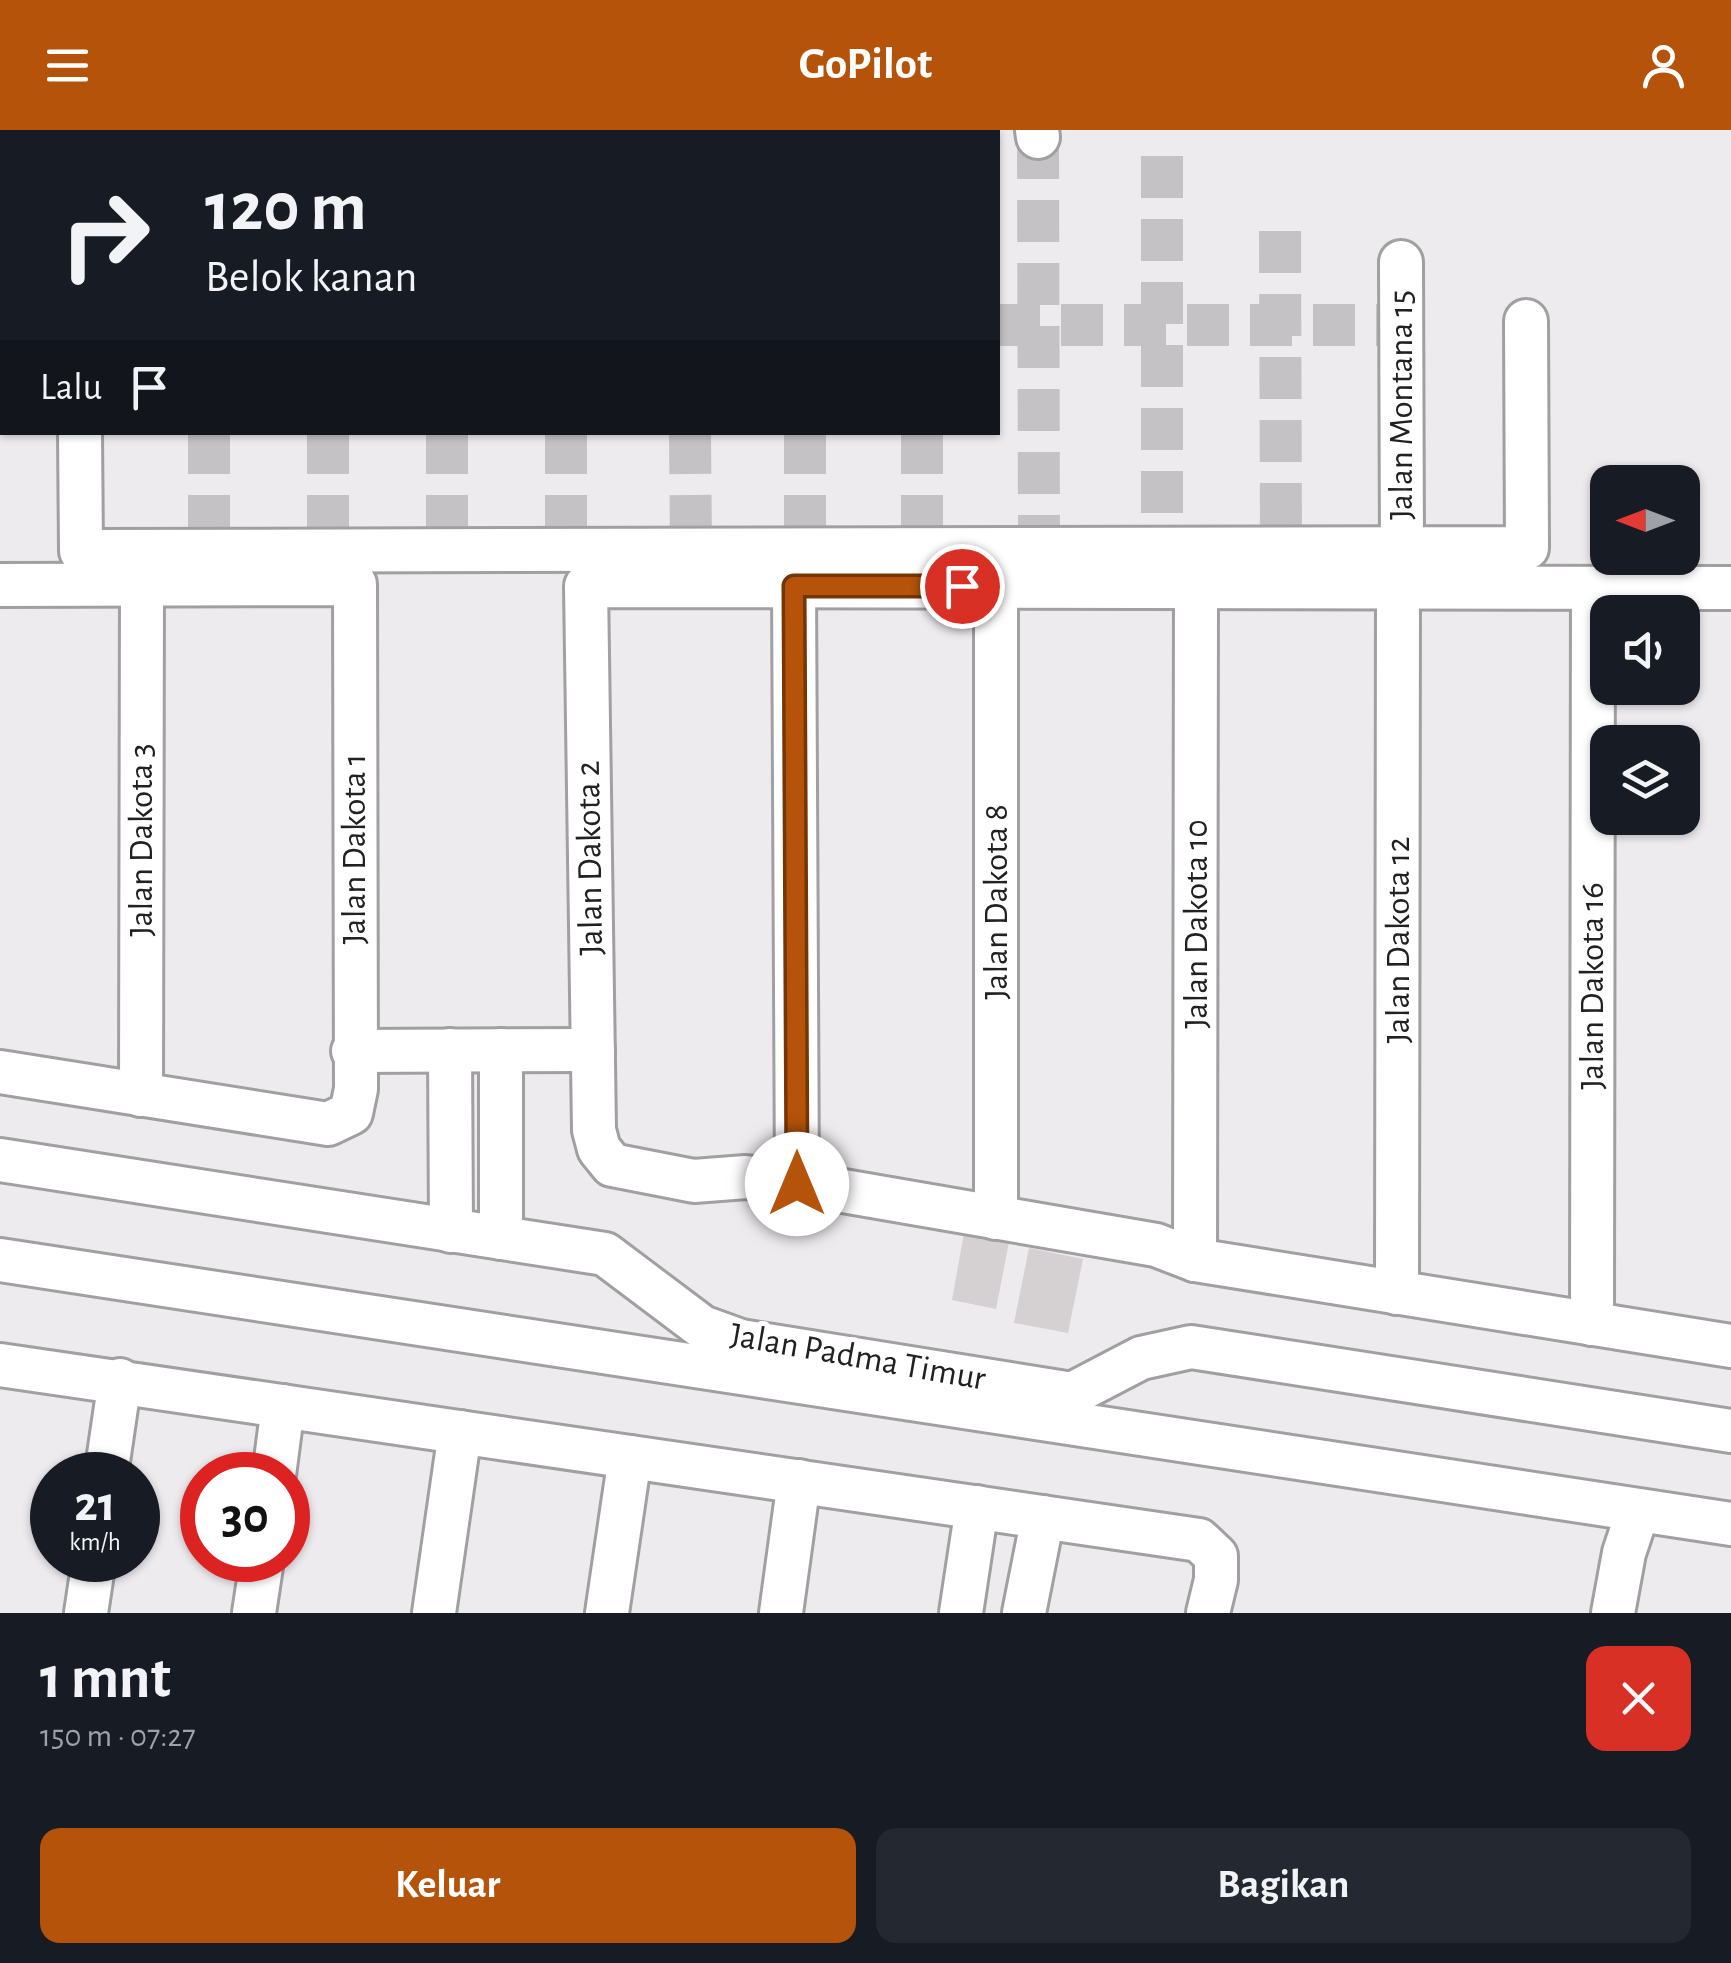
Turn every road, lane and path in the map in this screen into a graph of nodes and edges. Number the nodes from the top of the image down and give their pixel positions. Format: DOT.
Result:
graph roads {
  1 [pos="1401,262"];
  2 [pos="1526,321"];
  3 [pos="80,435"];
  4 [pos="1400,568"];
  5 [pos="0,585"];
  6 [pos="142,585"];
  7 [pos="794,586"];
  8 [pos="996,586"];
  9 [pos="1196,587"];
  10 [pos="1592,588"];
  11 [pos="1731,588"];
  12 [pos="450,1050"];
  13 [pos="500,1050"];
  14 [pos="593,1050"];
  15 [pos="353,1051"];
  16 [pos="0,1072"];
  17 [pos="141,1094"];
  18 [pos="0,1160"];
  19 [pos="797,1184"];
  20 [pos="996,1218"];
  21 [pos="451,1231"];
  22 [pos="500,1238"];
  23 [pos="0,1260"];
  24 [pos="1195,1260"];
  25 [pos="1397,1293"];
  26 [pos="1592,1324"];
  27 [pos="1731,1346"];
  28 [pos="0,1365"];
  29 [pos="120,1380"];
  30 [pos="284,1406"];
  31 [pos="1731,1431"];
  32 [pos="460,1432"];
  33 [pos="109,1452"];
  34 [pos="277,1452"];
  35 [pos="630,1457"];
  36 [pos="799,1482"];
  37 [pos="977,1507"];
  38 [pos="1638,1511"];
  39 [pos="1043,1516"];
  40 [pos="1731,1524"];
  41 [pos="1620,1580"];
  42 [pos="91,1582"];
  43 [pos="259,1582"];
  44 [pos="86,1613"];
  45 [pos="254,1613"];
  46 [pos="434,1613"];
  47 [pos="607,1613"];
  48 [pos="781,1613"];
  49 [pos="961,1613"];
  50 [pos="1024,1613"];
  51 [pos="1208,1613"];
  1 -- 4 [label="street, Jalan Montana 15"];
  2 -- 4 [label="street"];
  3 -- 4 [label="street"];
  4 -- 9 [label="street"];
  4 -- 10 [label="street"];
  4 -- 25 [label="street, Jalan Dakota 12"];
  5 -- 6 [label="street"];
  6 -- 15 [label="street, Jalan Dakota 1"];
  6 -- 17 [label="street, Jalan Dakota 3"];
  7 -- 8 [label="street"];
  7 -- 14 [label="street, Jalan Dakota 2"];
  7 -- 19 [label="street"];
  8 -- 9 [label="street"];
  8 -- 20 [label="street, Jalan Dakota 8"];
  9 -- 24 [label="street, Jalan Dakota 10"];
  10 -- 11 [label="street"];
  10 -- 26 [label="street, Jalan Dakota 16"];
  12 -- 13 [label="street"];
  12 -- 15 [label="street"];
  12 -- 21 [label="street"];
  13 -- 14 [label="street"];
  13 -- 22 [label="street"];
  14 -- 19 [label="street, Jalan Dakota 2"];
  15 -- 17 [label="street, Jalan Dakota 1"];
  16 -- 17 [label="street"];
  18 -- 21 [label="street, Jalan Padma Timur"];
  19 -- 20 [label="street"];
  20 -- 24 [label="street"];
  21 -- 22 [label="street, Jalan Padma Timur"];
  22 -- 31 [label="street, Jalan Padma Timur"];
  23 -- 38 [label="street"];
  24 -- 25 [label="street"];
  25 -- 26 [label="street"];
  26 -- 27 [label="street"];
  28 -- 29 [label="street"];
  29 -- 30 [label="street"];
  29 -- 33 [label="street"];
  30 -- 32 [label="street"];
  30 -- 34 [label="street"];
  32 -- 35 [label="street"];
  32 -- 46 [label="street"];
  35 -- 36 [label="street"];
  35 -- 47 [label="street"];
  36 -- 37 [label="street"];
  36 -- 48 [label="street"];
  37 -- 39 [label="street"];
  37 -- 49 [label="street"];
  38 -- 40 [label="street"];
  38 -- 41 [label="street"];
  39 -- 50 [label="street"];
  39 -- 51 [label="street"];
  42 -- 44 [label="street"];
  43 -- 45 [label="street"];
}
